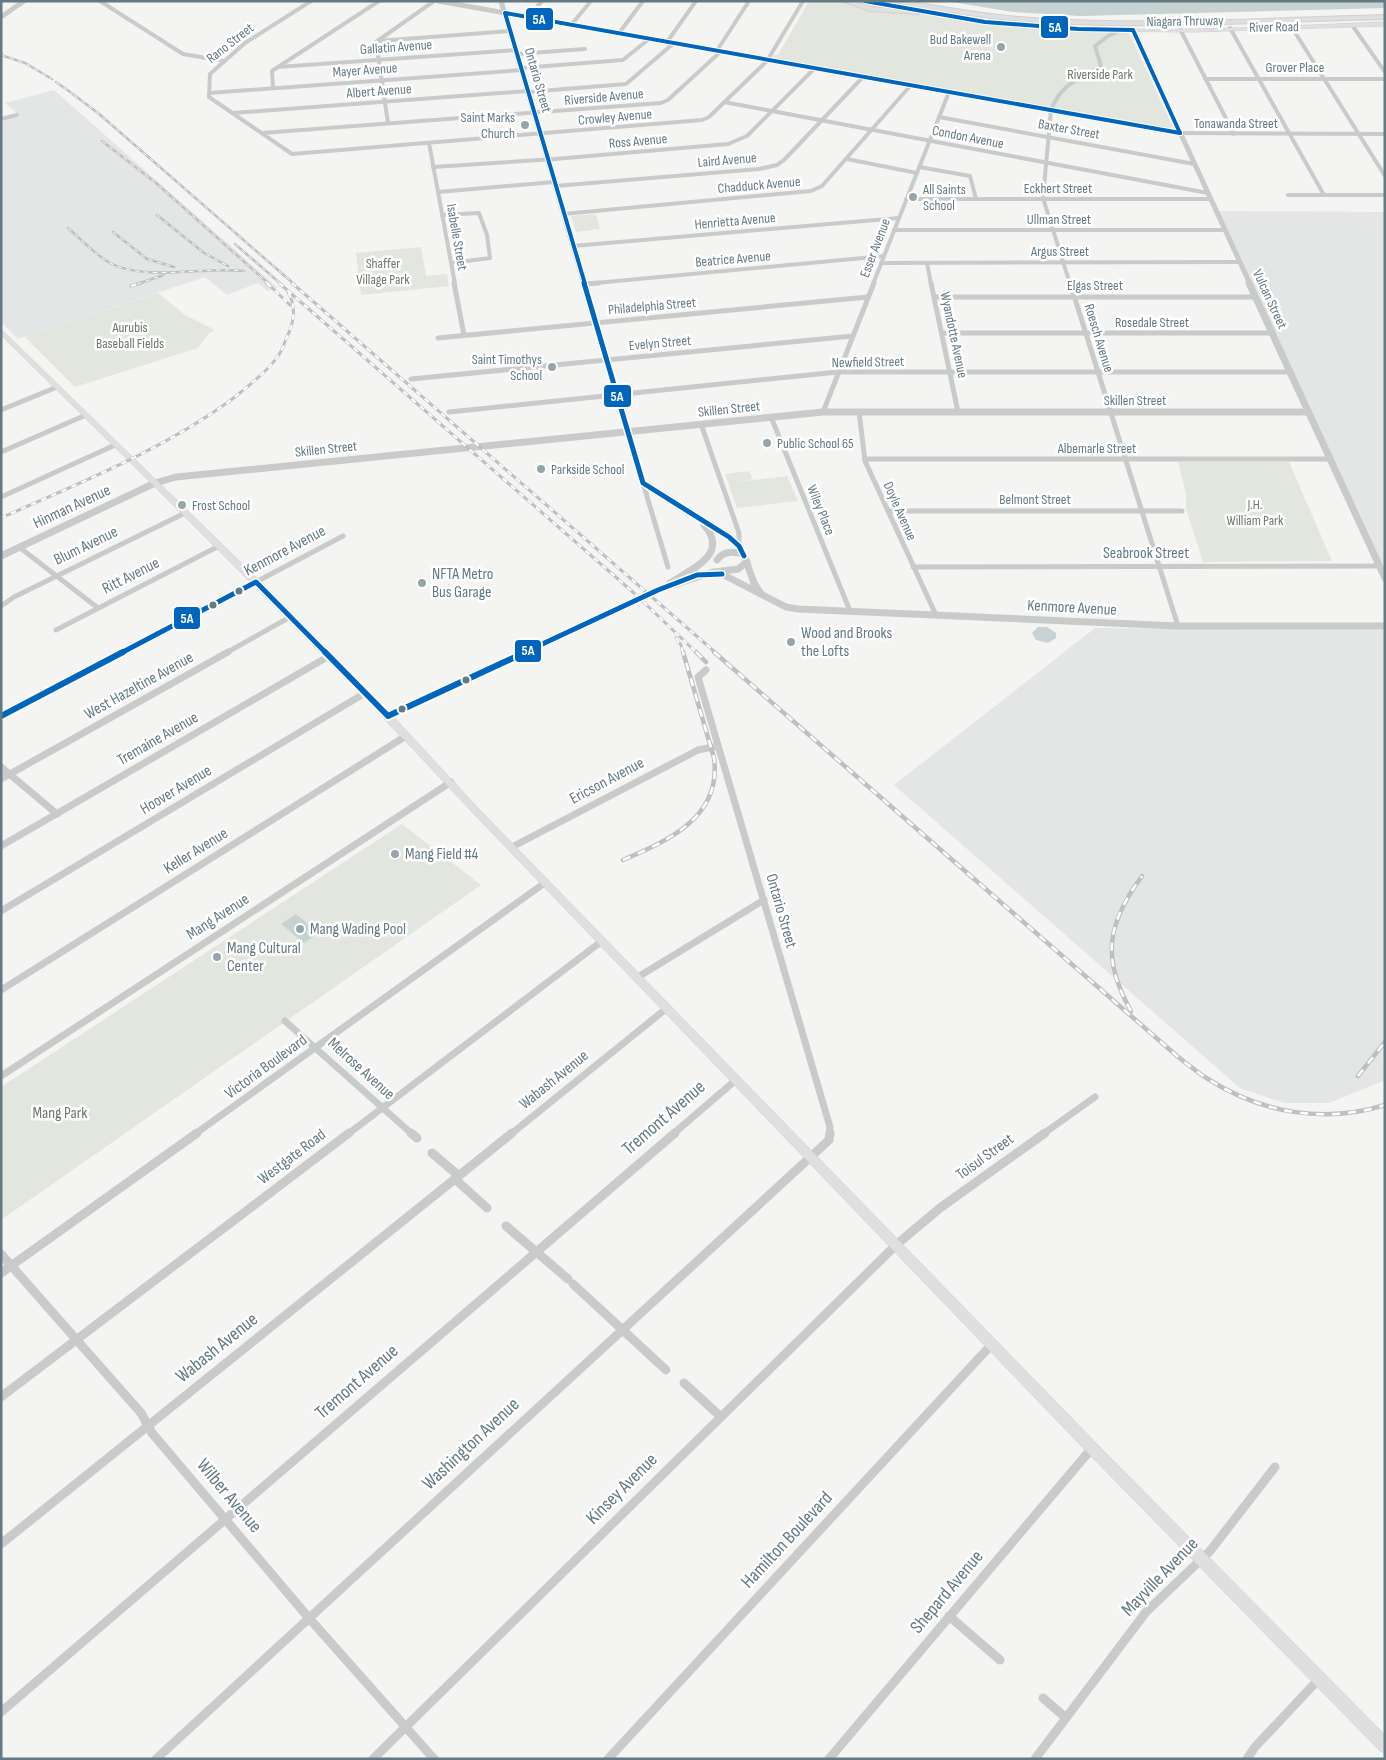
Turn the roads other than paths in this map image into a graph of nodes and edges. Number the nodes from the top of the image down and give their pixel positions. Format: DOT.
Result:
graph roads {
  1 [pos="24,1"];
  2 [pos="100,1"];
  3 [pos="311,1"];
  4 [pos="379,1"];
  5 [pos="434,1"];
  6 [pos="438,1"];
  7 [pos="501,1"];
  8 [pos="542,1"];
  9 [pos="592,1"];
  10 [pos="643,1"];
  11 [pos="696,1"];
  12 [pos="749,1"];
  13 [pos="804,1"];
  14 [pos="846,1"];
  15 [pos="864,1"];
  16 [pos="896,1"];
  17 [pos="914,1"];
  18 [pos="925,12"];
  19 [pos="505,13"];
  20 [pos="1385,16"];
  21 [pos="1,17"];
  22 [pos="528,17"];
  23 [pos="1385,24"];
  24 [pos="571,25"];
  25 [pos="1352,25"];
  26 [pos="1291,26"];
  27 [pos="1230,28"];
  28 [pos="1180,29"];
  29 [pos="1121,30"];
  30 [pos="1133,30"];
  31 [pos="510,31"];
  32 [pos="619,33"];
  33 [pos="649,39"];
  34 [pos="377,41"];
  35 [pos="667,42"];
  36 [pos="674,43"];
  37 [pos="584,49"];
  38 [pos="718,51"];
  39 [pos="516,52"];
  40 [pos="378,60"];
  41 [pos="767,60"];
  42 [pos="224,62"];
  43 [pos="278,67"];
  44 [pos="815,68"];
  45 [pos="521,69"];
  46 [pos="1385,72"];
  47 [pos="863,77"];
  48 [pos="1205,79"];
  49 [pos="1259,79"];
  50 [pos="1324,79"];
  51 [pos="1385,79"];
  52 [pos="381,80"];
  53 [pos="911,85"];
  54 [pos="273,88"];
  55 [pos="528,92"];
  56 [pos="949,92"];
  57 [pos="210,93"];
  58 [pos="384,102"];
  59 [pos="724,102"];
  60 [pos="1051,110"];
  61 [pos="772,111"];
  62 [pos="233,113"];
  63 [pos="534,113"];
  64 [pos="17,115"];
  65 [pos="939,117"];
  66 [pos="1,119"];
  67 [pos="821,120"];
  68 [pos="388,124"];
  69 [pos="872,130"];
  70 [pos="262,133"];
  71 [pos="1180,133"];
  72 [pos="541,134"];
  73 [pos="1234,134"];
  74 [pos="1290,134"];
  75 [pos="1359,134"];
  76 [pos="1385,134"];
  77 [pos="1049,137"];
  78 [pos="930,141"];
  79 [pos="429,143"];
  80 [pos="547,158"];
  81 [pos="846,159"];
  82 [pos="1046,163"];
  83 [pos="1194,164"];
  84 [pos="433,167"];
  85 [pos="919,167"];
  86 [pos="917,173"];
  87 [pos="1385,176"];
  88 [pos="555,184"];
  89 [pos="438,192"];
  90 [pos="1288,195"];
  91 [pos="1324,195"];
  92 [pos="1385,195"];
  93 [pos="1209,196"];
  94 [pos="906,199"];
  95 [pos="976,199"];
  96 [pos="1044,199"];
  97 [pos="563,214"];
  98 [pos="442,215"];
  99 [pos="899,218"];
  100 [pos="894,230"];
  101 [pos="1054,230"];
  102 [pos="1225,230"];
  103 [pos="573,246"];
  104 [pos="884,256"];
  105 [pos="1064,262"];
  106 [pos="1240,262"];
  107 [pos="451,263"];
  108 [pos="881,263"];
  109 [pos="927,263"];
  110 [pos="584,284"];
  111 [pos="1074,296"];
  112 [pos="868,297"];
  113 [pos="934,297"];
  114 [pos="1255,297"];
  115 [pos="595,322"];
  116 [pos="1,331"];
  117 [pos="942,333"];
  118 [pos="1086,333"];
  119 [pos="1272,333"];
  120 [pos="464,335"];
  121 [pos="853,336"];
  122 [pos="438,338"];
  123 [pos="606,360"];
  124 [pos="838,372"];
  125 [pos="950,372"];
  126 [pos="1098,372"];
  127 [pos="1290,372"];
  128 [pos="411,379"];
  129 [pos="57,387"];
  130 [pos="616,395"];
  131 [pos="1,410"];
  132 [pos="449,412"];
  133 [pos="823,412"];
  134 [pos="858,412"];
  135 [pos="958,412"];
  136 [pos="1110,412"];
  137 [pos="1308,412"];
  138 [pos="86,415"];
  139 [pos="771,417"];
  140 [pos="701,424"];
  141 [pos="627,432"];
  142 [pos="116,445"];
  143 [pos="1,452"];
  144 [pos="1330,459"];
  145 [pos="865,460"];
  146 [pos="1125,460"];
  147 [pos="155,483"];
  148 [pos="643,483"];
  149 [pos="1,496"];
  150 [pos="888,511"];
  151 [pos="1142,511"];
  152 [pos="1182,511"];
  153 [pos="185,513"];
  154 [pos="691,513"];
  155 [pos="343,536"];
  156 [pos="219,546"];
  157 [pos="739,546"];
  158 [pos="19,548"];
  159 [pos="1,556"];
  160 [pos="745,559"];
  161 [pos="721,566"];
  162 [pos="1379,566"];
  163 [pos="668,567"];
  164 [pos="913,567"];
  165 [pos="1159,567"];
  166 [pos="56,576"];
  167 [pos="1385,578"];
  168 [pos="256,582"];
  169 [pos="658,590"];
  170 [pos="762,594"];
  171 [pos="1,606"];
  172 [pos="98,608"];
  173 [pos="850,611"];
  174 [pos="936,615"];
  175 [pos="290,618"];
  176 [pos="1178,626"];
  177 [pos="1385,626"];
  178 [pos="56,630"];
  179 [pos="329,656"];
  180 [pos="706,670"];
  181 [pos="365,693"];
  182 [pos="1,716"];
  183 [pos="388,716"];
  184 [pos="406,736"];
  185 [pos="718,746"];
  186 [pos="1,767"];
  187 [pos="9,774"];
  188 [pos="1,779"];
  189 [pos="451,782"];
  190 [pos="57,814"];
  191 [pos="1,846"];
  192 [pos="512,847"];
  193 [pos="546,882"];
  194 [pos="764,900"];
  195 [pos="1,911"];
  196 [pos="602,941"];
  197 [pos="638,977"];
  198 [pos="1,990"];
  199 [pos="667,1008"];
  200 [pos="285,1021"];
  201 [pos="315,1048"];
  202 [pos="1,1076"];
  203 [pos="737,1079"];
  204 [pos="1095,1097"];
  205 [pos="382,1107"];
  206 [pos="418,1138"];
  207 [pos="432,1152"];
  208 [pos="810,1156"];
  209 [pos="457,1177"];
  210 [pos="487,1208"];
  211 [pos="506,1226"];
  212 [pos="896,1245"];
  213 [pos="535,1252"];
  214 [pos="1,1254"];
  215 [pos="12,1266"];
  216 [pos="1,1273"];
  217 [pos="622,1329"];
  218 [pos="76,1340"];
  219 [pos="992,1344"];
  220 [pos="666,1370"];
  221 [pos="684,1383"];
  222 [pos="1,1397"];
  223 [pos="720,1416"];
  224 [pos="148,1425"];
  225 [pos="1092,1448"];
  226 [pos="1275,1468"];
  227 [pos="225,1518"];
  228 [pos="1,1544"];
  229 [pos="1202,1559"];
  230 [pos="949,1616"];
  231 [pos="308,1617"];
  232 [pos="1000,1660"];
  233 [pos="1319,1679"];
  234 [pos="1043,1698"];
  235 [pos="1,1712"];
  236 [pos="1066,1718"];
  237 [pos="406,1726"];
  238 [pos="1385,1746"];
  239 [pos="156,1759"];
  240 [pos="373,1759"];
  241 [pos="434,1759"];
  242 [pos="608,1759"];
  243 [pos="829,1759"];
  244 [pos="1035,1759"];
  245 [pos="1247,1759"];
  1 -- 21 [label="street"];
  2 -- 42 [label="street"];
  3 -- 42 [label="street, Rano Street"];
  4 -- 43 [label="street"];
  5 -- 34 [label="street"];
  6 -- 19 [label="street, Tonawanda Street"];
  7 -- 19 [label="street, Ontario Street"];
  8 -- 22 [label="street"];
  9 -- 24 [label="street"];
  10 -- 32 [label="street"];
  11 -- 35 [label="street"];
  12 -- 38 [label="street, Riverside Avenue"];
  13 -- 41 [label="street, Crowley Avenue"];
  14 -- 18 [label="highway"];
  15 -- 18 [label="main road, River Road"];
  16 -- 20 [label="highway, Niagara Thruway"];
  17 -- 20 [label="highway, Niagara Thruway"];
  18 -- 29 [label="main road, River Road"];
  19 -- 22 [label="street, Tonawanda Street"];
  19 -- 31 [label="street, Ontario Street"];
  22 -- 24 [label="street, Tonawanda Street"];
  23 -- 25 [label="main road, River Road"];
  24 -- 32 [label="street, Tonawanda Street"];
  25 -- 26 [label="main road, River Road"];
  25 -- 46 [label="street"];
  26 -- 27 [label="main road, River Road"];
  26 -- 50 [label="street"];
  27 -- 28 [label="main road, River Road"];
  27 -- 49 [label="street"];
  28 -- 30 [label="main road, River Road"];
  28 -- 48 [label="street"];
  29 -- 30 [label="main road, River Road"];
  29 -- 60 [label="street"];
  30 -- 71 [label="street, Vulcan Street"];
  31 -- 34 [label="street"];
  31 -- 39 [label="street, Ontario Street"];
  32 -- 33 [label="street, Tonawanda Street"];
  33 -- 35 [label="street, Tonawanda Street"];
  33 -- 45 [label="street, Mayer Avenue"];
  34 -- 40 [label="street"];
  35 -- 36 [label="street, Tonawanda Street"];
  36 -- 38 [label="street, Tonawanda Street"];
  36 -- 55 [label="street, Albert Avenue"];
  37 -- 39 [label="street, Gallatin Avenue"];
  38 -- 41 [label="street, Tonawanda Street"];
  38 -- 63 [label="street, Riverside Avenue"];
  39 -- 40 [label="street, Gallatin Avenue"];
  39 -- 45 [label="street, Ontario Street"];
  40 -- 43 [label="street, Gallatin Avenue"];
  40 -- 52 [label="street"];
  41 -- 44 [label="street, Tonawanda Street"];
  41 -- 59 [label="street, Crowley Avenue"];
  42 -- 57 [label="street, Rano Street"];
  43 -- 54 [label="street"];
  44 -- 47 [label="street, Tonawanda Street"];
  44 -- 61 [label="street, Ross Avenue"];
  45 -- 52 [label="street, Mayer Avenue"];
  45 -- 55 [label="street, Ontario Street"];
  47 -- 53 [label="street, Tonawanda Street"];
  47 -- 67 [label="street, Laird Avenue"];
  48 -- 49 [label="street, Grover Place"];
  48 -- 73 [label="street"];
  49 -- 50 [label="street, Grover Place"];
  49 -- 74 [label="street"];
  50 -- 51 [label="street, Grover Place"];
  50 -- 75 [label="street"];
  52 -- 54 [label="street, Mayer Avenue"];
  52 -- 58 [label="street"];
  53 -- 56 [label="street, Tonawanda Street"];
  53 -- 69 [label="street, Chadduck Avenue"];
  54 -- 57 [label="street, Mayer Avenue"];
  55 -- 58 [label="street, Albert Avenue"];
  55 -- 63 [label="street, Ontario Street"];
  56 -- 60 [label="street, Tonawanda Street"];
  56 -- 65 [label="street, Esser Avenue"];
  57 -- 62 [label="street"];
  58 -- 62 [label="street, Albert Avenue"];
  58 -- 68 [label="street"];
  59 -- 61 [label="street, Condon Avenue"];
  59 -- 72 [label="street, Crowley Avenue"];
  60 -- 71 [label="street, Tonawanda Street"];
  60 -- 77 [label="street, Roesch Avenue"];
  61 -- 67 [label="street, Condon Avenue"];
  61 -- 80 [label="street, Ross Avenue"];
  62 -- 70 [label="street"];
  63 -- 68 [label="street, Riverside Avenue"];
  63 -- 72 [label="street, Ontario Street"];
  64 -- 66 [label="street"];
  65 -- 77 [label="street, Baxter Street"];
  65 -- 78 [label="street, Esser Avenue"];
  67 -- 69 [label="street, Condon Avenue"];
  67 -- 88 [label="street, Laird Avenue"];
  68 -- 70 [label="street, Riverside Avenue"];
  69 -- 78 [label="street, Condon Avenue"];
  69 -- 81 [label="street, Chadduck Avenue"];
  70 -- 79 [label="street, Crowley Avenue"];
  71 -- 73 [label="street, Tonawanda Street"];
  71 -- 83 [label="street, Vulcan Street"];
  72 -- 79 [label="street, Crowley Avenue"];
  72 -- 80 [label="street, Ontario Street"];
  73 -- 74 [label="street, Tonawanda Street"];
  74 -- 75 [label="street, Tonawanda Street"];
  74 -- 91 [label="street"];
  75 -- 76 [label="street, Tonawanda Street"];
  75 -- 87 [label="street"];
  77 -- 82 [label="street, Roesch Avenue"];
  77 -- 83 [label="street, Baxter Street"];
  78 -- 82 [label="street, Condon Avenue"];
  78 -- 85 [label="street, Esser Avenue"];
  79 -- 84 [label="street, Isabelle Street"];
  80 -- 84 [label="street, Ross Avenue"];
  80 -- 88 [label="street, Ontario Street"];
  81 -- 86 [label="street"];
  81 -- 97 [label="street, Chadduck Avenue"];
  82 -- 93 [label="street, Condon Avenue"];
  82 -- 96 [label="street, Roesch Avenue"];
  83 -- 93 [label="street, Vulcan Street"];
  84 -- 89 [label="street, Isabelle Street"];
  85 -- 86 [label="street, Esser Avenue"];
  85 -- 95 [label="street"];
  86 -- 94 [label="street, Esser Avenue"];
  88 -- 89 [label="street, Laird Avenue"];
  88 -- 97 [label="street, Ontario Street"];
  89 -- 98 [label="street, Isabelle Street"];
  90 -- 91 [label="street"];
  91 -- 92 [label="street"];
  93 -- 96 [label="street, Eckhert Street"];
  93 -- 102 [label="street, Vulcan Street"];
  94 -- 95 [label="street, Eckhert Street"];
  94 -- 99 [label="street, Esser Avenue"];
  95 -- 96 [label="street, Eckhert Street"];
  96 -- 101 [label="street, Roesch Avenue"];
  97 -- 103 [label="street, Ontario Street"];
  98 -- 107 [label="street, Isabelle Street"];
  98 -- 107 [label="street"];
  99 -- 100 [label="street, Esser Avenue"];
  99 -- 103 [label="street, Henrietta Avenue"];
  100 -- 101 [label="street, Ullman Street"];
  100 -- 104 [label="street, Esser Avenue"];
  101 -- 102 [label="street, Ullman Street"];
  101 -- 105 [label="street, Roesch Avenue"];
  102 -- 106 [label="street, Vulcan Street"];
  103 -- 110 [label="street, Ontario Street"];
  104 -- 108 [label="street, Esser Avenue"];
  104 -- 110 [label="street, Beatrice Avenue"];
  105 -- 106 [label="street, Argus Street"];
  105 -- 109 [label="street, Argus Street"];
  105 -- 111 [label="street, Roesch Avenue"];
  106 -- 114 [label="street, Vulcan Street"];
  107 -- 120 [label="street, Isabelle Street"];
  108 -- 109 [label="street, Argus Street"];
  108 -- 112 [label="street, Esser Avenue"];
  109 -- 113 [label="street, Wyandotte Avenue"];
  110 -- 115 [label="street, Ontario Street"];
  111 -- 113 [label="street, Elgas Street"];
  111 -- 114 [label="street, Elgas Street"];
  111 -- 118 [label="street, Roesch Avenue"];
  112 -- 115 [label="street, Philadelphia Street"];
  112 -- 121 [label="street, Esser Avenue"];
  113 -- 117 [label="street, Wyandotte Avenue"];
  114 -- 119 [label="street, Vulcan Street"];
  115 -- 120 [label="street, Philadelphia Street"];
  115 -- 123 [label="street, Ontario Street"];
  116 -- 129 [label="main road"];
  117 -- 118 [label="street, Rosedale Street"];
  117 -- 125 [label="street, Wyandotte Avenue"];
  118 -- 119 [label="street, Rosedale Street"];
  118 -- 126 [label="street, Roesch Avenue"];
  119 -- 127 [label="street, Vulcan Street"];
  120 -- 122 [label="street, Philadelphia Street"];
  121 -- 123 [label="street, Evelyn Street"];
  121 -- 124 [label="street, Esser Avenue"];
  123 -- 128 [label="street, Evelyn Street"];
  123 -- 130 [label="street, Ontario Street"];
  124 -- 125 [label="street, Newfield Street"];
  124 -- 130 [label="street, Newfield Street"];
  124 -- 133 [label="street, Esser Avenue"];
  125 -- 126 [label="street, Newfield Street"];
  125 -- 135 [label="street, Wyandotte Avenue"];
  126 -- 127 [label="street, Newfield Street"];
  126 -- 136 [label="street, Roesch Avenue"];
  127 -- 137 [label="street, Vulcan Street"];
  129 -- 131 [label="street"];
  129 -- 138 [label="main road"];
  130 -- 132 [label="street, Newfield Street"];
  130 -- 141 [label="street, Ontario Street"];
  133 -- 134 [label="street, Skillen Street"];
  133 -- 139 [label="street, Skillen Street"];
  134 -- 135 [label="street, Skillen Street"];
  134 -- 145 [label="street, Doyle Avenue"];
  135 -- 136 [label="street, Skillen Street"];
  136 -- 137 [label="street, Skillen Street"];
  136 -- 146 [label="street, Roesch Avenue"];
  137 -- 144 [label="street, Vulcan Street"];
  138 -- 142 [label="main road"];
  138 -- 143 [label="street"];
  139 -- 140 [label="street, Skillen Street"];
  139 -- 173 [label="street, Wiley Place"];
  140 -- 141 [label="street, Skillen Street"];
  140 -- 157 [label="street"];
  141 -- 147 [label="street, Skillen Street"];
  141 -- 148 [label="street, Ontario Street"];
  142 -- 147 [label="main road"];
  142 -- 149 [label="street"];
  144 -- 146 [label="street, Albemarle Street"];
  144 -- 162 [label="street, Vulcan Street"];
  145 -- 146 [label="street, Albemarle Street"];
  145 -- 150 [label="street, Doyle Avenue"];
  146 -- 151 [label="street, Roesch Avenue"];
  147 -- 153 [label="main road"];
  147 -- 158 [label="street, Hinman Avenue"];
  148 -- 154 [label="street"];
  148 -- 163 [label="street, Ontario Street"];
  150 -- 151 [label="street, Belmont Street"];
  150 -- 164 [label="street, Doyle Avenue"];
  151 -- 152 [label="street, Belmont Street"];
  151 -- 165 [label="street, Roesch Avenue"];
  153 -- 156 [label="main road"];
  153 -- 166 [label="street, Blum Avenue"];
  154 -- 157 [label="street"];
  154 -- 161 [label="street"];
  155 -- 168 [label="street, Kenmore Avenue"];
  156 -- 168 [label="main road"];
  156 -- 172 [label="street, Ritt Avenue"];
  157 -- 160 [label="street"];
  158 -- 159 [label="street, Hinman Avenue"];
  158 -- 166 [label="street"];
  160 -- 161 [label="street"];
  160 -- 161 [label="street"];
  160 -- 170 [label="street"];
  161 -- 169 [label="street, Kenmore Avenue"];
  161 -- 169 [label="street, Kenmore Avenue"];
  161 -- 170 [label="street, Kenmore Avenue"];
  162 -- 165 [label="street, Seabrook Street"];
  162 -- 167 [label="street, Vulcan Street"];
  164 -- 165 [label="street, Seabrook Street"];
  164 -- 174 [label="street, Doyle Avenue"];
  165 -- 176 [label="street, Roesch Avenue"];
  166 -- 171 [label="street, Blum Avenue"];
  166 -- 172 [label="street"];
  168 -- 175 [label="main road"];
  168 -- 182 [label="street, Kenmore Avenue"];
  169 -- 183 [label="street, Kenmore Avenue"];
  170 -- 173 [label="street, Kenmore Avenue"];
  172 -- 178 [label="street, Ritt Avenue"];
  173 -- 174 [label="street, Kenmore Avenue"];
  174 -- 176 [label="street, Kenmore Avenue"];
  175 -- 179 [label="main road"];
  175 -- 187 [label="street, West Hazeltine Avenue"];
  176 -- 177 [label="street, Kenmore Avenue"];
  179 -- 181 [label="main road"];
  179 -- 190 [label="street, Tremaine Avenue"];
  180 -- 185 [label="street, Ontario Street"];
  181 -- 183 [label="main road"];
  181 -- 195 [label="street, Hoover Avenue"];
  183 -- 184 [label="main road"];
  184 -- 189 [label="main road"];
  184 -- 198 [label="street, Keller Avenue"];
  185 -- 192 [label="street, Ericson Avenue"];
  185 -- 194 [label="street, Ontario Street"];
  186 -- 187 [label="street"];
  187 -- 188 [label="street, West Hazeltine Avenue"];
  187 -- 190 [label="street"];
  189 -- 192 [label="main road"];
  189 -- 202 [label="street, Mang Avenue"];
  190 -- 191 [label="street, Tremaine Avenue"];
  192 -- 193 [label="main road"];
  193 -- 196 [label="main road"];
  193 -- 201 [label="street, Victoria Boulevard"];
  194 -- 197 [label="street"];
  194 -- 208 [label="street, Ontario Street"];
  196 -- 197 [label="main road"];
  196 -- 205 [label="street, Westgate Road"];
  197 -- 199 [label="main road"];
  199 -- 203 [label="main road"];
  199 -- 209 [label="street, Wabash Avenue"];
  200 -- 201 [label="street, Melrose Avenue"];
  201 -- 205 [label="street, Melrose Avenue"];
  201 -- 215 [label="street, Victoria Boulevard"];
  203 -- 208 [label="main road"];
  203 -- 213 [label="street, Tremont Avenue"];
  204 -- 212 [label="street, Toisul Street"];
  205 -- 206 [label="street, Melrose Avenue"];
  205 -- 218 [label="street, Westgate Road"];
  207 -- 209 [label="street"];
  208 -- 212 [label="main road"];
  208 -- 217 [label="street, Washington Avenue"];
  209 -- 210 [label="street"];
  209 -- 224 [label="street, Wabash Avenue"];
  211 -- 213 [label="street"];
  212 -- 219 [label="main road"];
  212 -- 223 [label="street, Kinsey Avenue"];
  213 -- 217 [label="street"];
  213 -- 227 [label="street, Tremont Avenue"];
  214 -- 215 [label="street, Wilber Avenue"];
  215 -- 216 [label="street, Victoria Boulevard"];
  215 -- 218 [label="street, Wilber Avenue"];
  217 -- 220 [label="street"];
  217 -- 231 [label="street, Washington Avenue"];
  218 -- 222 [label="street, Westgate Road"];
  218 -- 224 [label="street, Wilber Avenue"];
  219 -- 225 [label="main road"];
  219 -- 242 [label="street, Hamilton Boulevard"];
  221 -- 223 [label="street"];
  223 -- 237 [label="street, Kinsey Avenue"];
  224 -- 227 [label="street, Wilber Avenue"];
  224 -- 228 [label="street, Wabash Avenue"];
  225 -- 229 [label="main road"];
  225 -- 230 [label="street, Shepard Avenue"];
  226 -- 229 [label="street, Mayville Avenue"];
  227 -- 231 [label="street, Wilber Avenue"];
  227 -- 235 [label="street, Tremont Avenue"];
  229 -- 233 [label="main road"];
  229 -- 236 [label="street, Mayville Avenue"];
  230 -- 232 [label="street"];
  230 -- 243 [label="street, Shepard Avenue"];
  231 -- 237 [label="street, Wilber Avenue"];
  231 -- 239 [label="street, Washington Avenue"];
  233 -- 238 [label="main road"];
  233 -- 245 [label="street"];
  234 -- 236 [label="street"];
  236 -- 244 [label="street, Mayville Avenue"];
  237 -- 240 [label="street, Kinsey Avenue"];
  237 -- 241 [label="street, Wilber Avenue"];
}
